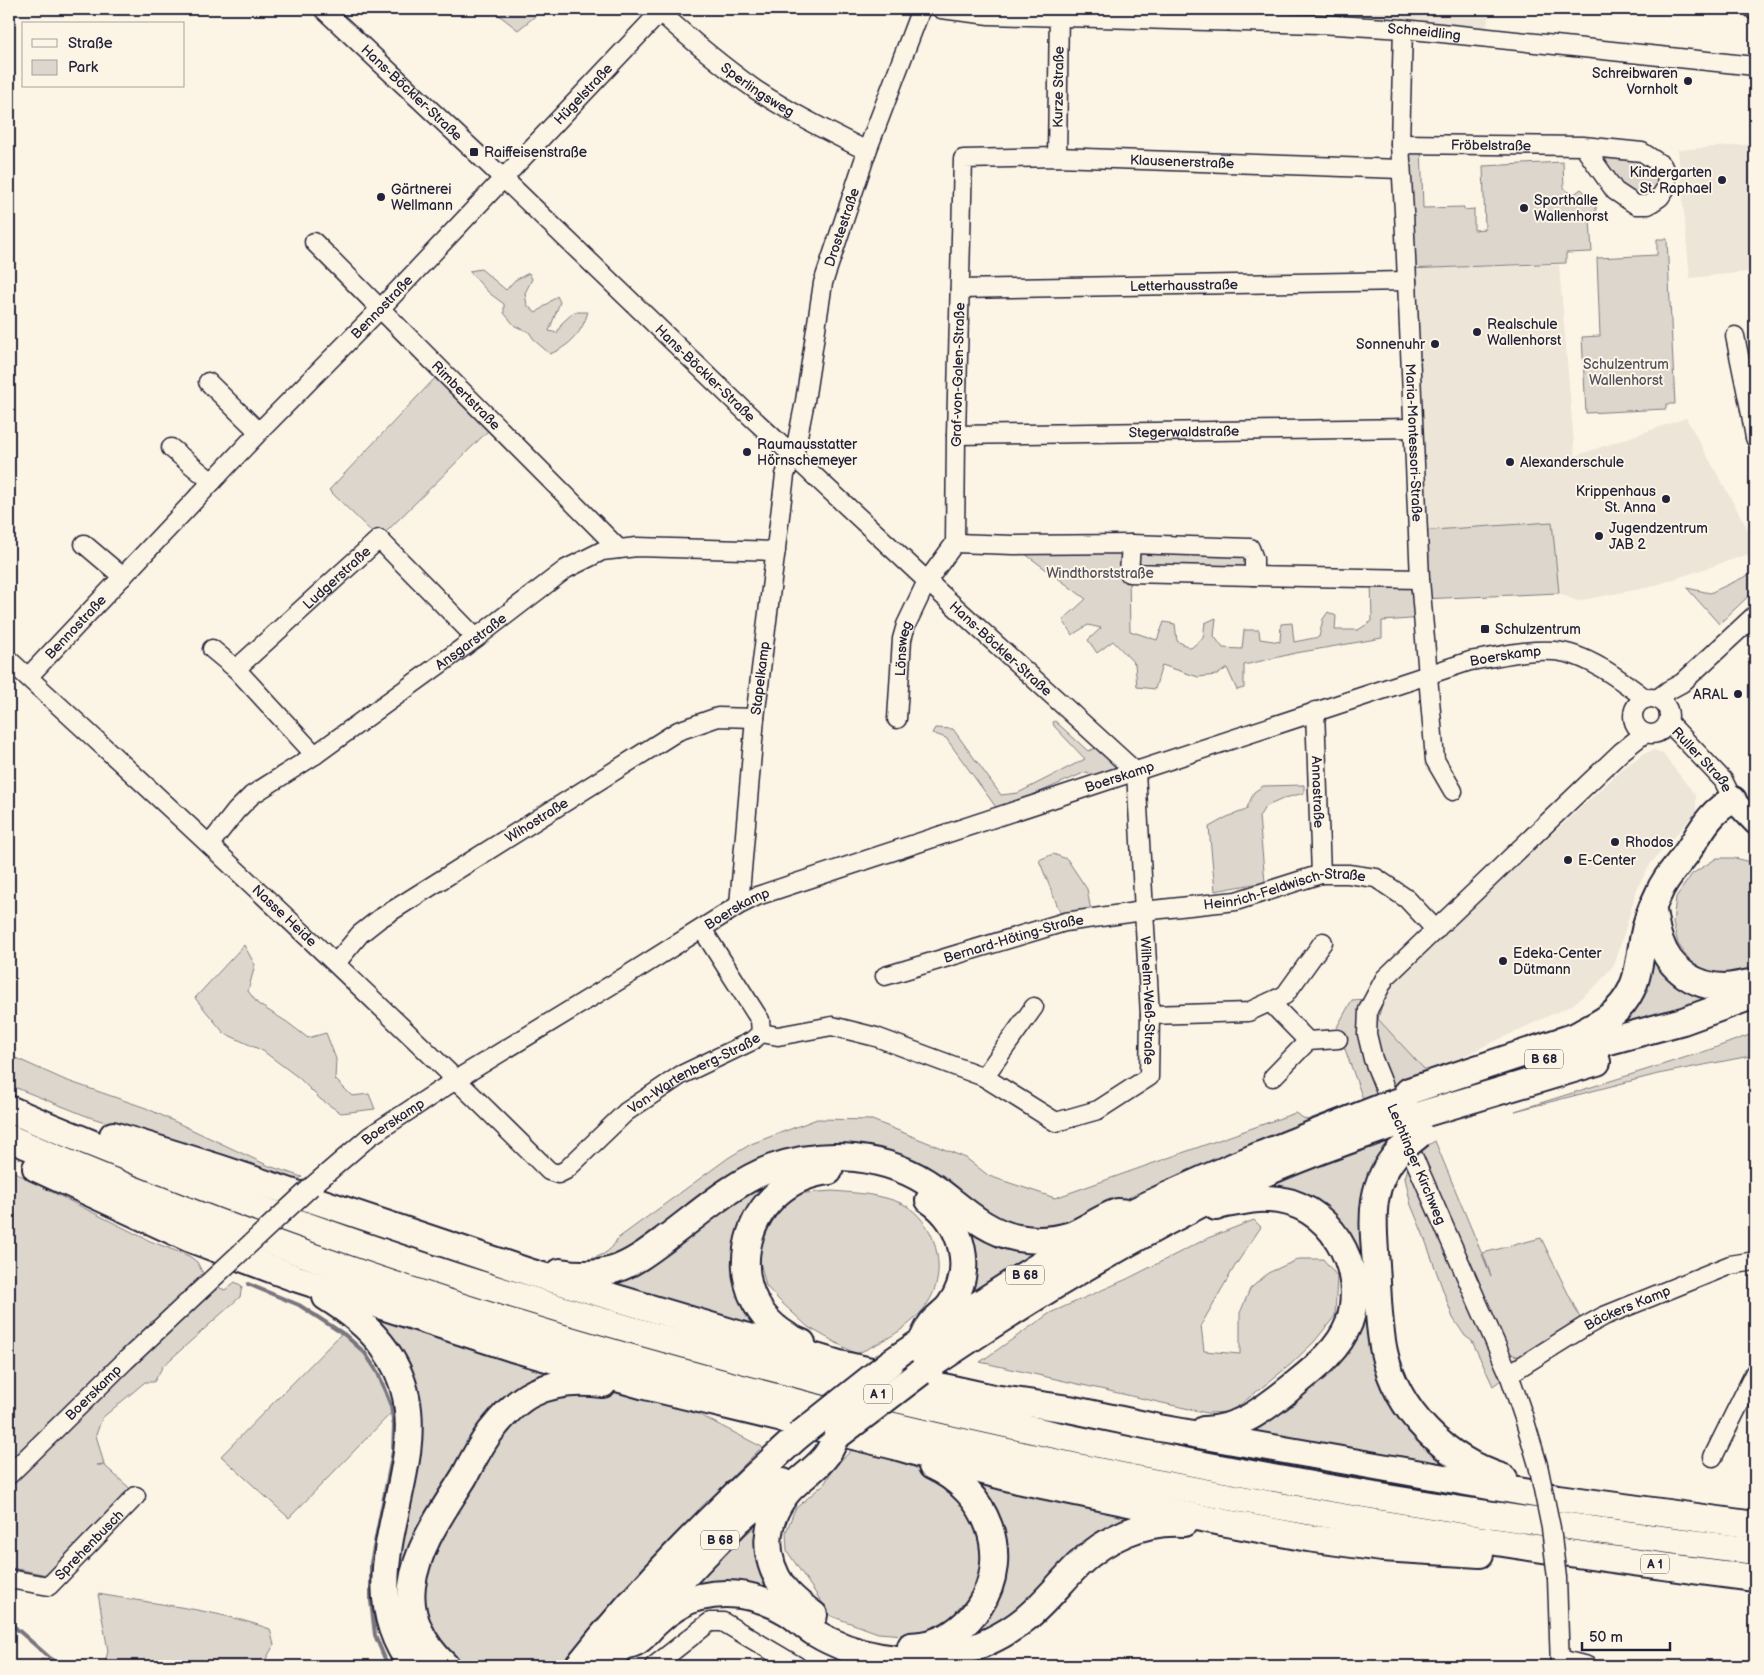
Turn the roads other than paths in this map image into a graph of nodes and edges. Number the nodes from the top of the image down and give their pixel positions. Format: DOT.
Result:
graph roads {
  1 [pos="323,9"];
  2 [pos="921,9"];
  3 [pos="942,9"];
  4 [pos="661,11"];
  5 [pos="1058,13"];
  6 [pos="1249,15"];
  7 [pos="1403,29"];
  8 [pos="1755,66"];
  9 [pos="1400,144"];
  10 [pos="1583,146"];
  11 [pos="867,151"];
  12 [pos="1057,158"];
  13 [pos="963,159"];
  14 [pos="1400,169"];
  15 [pos="503,178"];
  16 [pos="314,242"];
  17 [pos="1407,282"];
  18 [pos="960,289"];
  19 [pos="380,309"];
  20 [pos="1735,336"];
  21 [pos="208,382"];
  22 [pos="1753,408"];
  23 [pos="1412,428"];
  24 [pos="259,432"];
  25 [pos="956,435"];
  26 [pos="1755,438"];
  27 [pos="170,448"];
  28 [pos="794,456"];
  29 [pos="212,482"];
  30 [pos="955,543"];
  31 [pos="84,544"];
  32 [pos="1130,544"];
  33 [pos="619,549"];
  34 [pos="776,551"];
  35 [pos="1254,576"];
  36 [pos="123,577"];
  37 [pos="1420,579"];
  38 [pos="927,581"];
  39 [pos="1755,615"];
  40 [pos="476,638"];
  41 [pos="212,649"];
  42 [pos="9,660"];
  43 [pos="236,669"];
  44 [pos="1429,674"];
  45 [pos="28,677"];
  46 [pos="1315,711"];
  47 [pos="1652,715"];
  48 [pos="755,718"];
  49 [pos="897,719"];
  50 [pos="315,755"];
  51 [pos="1136,772"];
  52 [pos="1453,791"];
  53 [pos="1743,811"];
  54 [pos="210,844"];
  55 [pos="1322,874"];
  56 [pos="739,905"];
  57 [pos="1653,907"];
  58 [pos="1143,911"];
  59 [pos="702,929"];
  60 [pos="1436,930"];
  61 [pos="1323,942"];
  62 [pos="336,963"];
  63 [pos="885,976"];
  64 [pos="1755,982"];
  65 [pos="1755,995"];
  66 [pos="1270,1002"];
  67 [pos="1034,1008"];
  68 [pos="1755,1014"];
  69 [pos="1150,1015"];
  70 [pos="761,1033"];
  71 [pos="1338,1039"];
  72 [pos="1308,1041"];
  73 [pos="1273,1077"];
  74 [pos="984,1078"];
  75 [pos="457,1079"];
  76 [pos="1402,1111"];
  77 [pos="20,1114"];
  78 [pos="9,1138"];
  79 [pos="9,1154"];
  80 [pos="558,1174"];
  81 [pos="1130,1214"];
  82 [pos="1132,1239"];
  83 [pos="1755,1262"];
  84 [pos="532,1273"];
  85 [pos="295,1278"];
  86 [pos="922,1341"];
  87 [pos="839,1364"];
  88 [pos="1755,1372"];
  89 [pos="1509,1374"];
  90 [pos="645,1386"];
  91 [pos="1179,1431"];
  92 [pos="832,1440"];
  93 [pos="895,1446"];
  94 [pos="1714,1457"];
  95 [pos="9,1475"];
  96 [pos="136,1496"];
  97 [pos="1558,1498"];
  98 [pos="1211,1520"];
  99 [pos="1755,1525"];
  100 [pos="1538,1548"];
  101 [pos="1755,1551"];
  102 [pos="1755,1578"];
  103 [pos="9,1579"];
  104 [pos="609,1651"];
  105 [pos="1560,1663"];
  106 [pos="412,1666"];
  107 [pos="446,1666"];
  108 [pos="562,1666"];
  109 [pos="578,1666"];
  110 [pos="654,1666"];
  111 [pos="798,1666"];
  112 [pos="1587,1666"];
  1 -- 15 [label="street, Hans-Böckler-Straße"];
  2 -- 11 [label="street, Drostestraße"];
  3 -- 5 [label="street, Schneidling"];
  4 -- 11 [label="street, Sperlingsweg"];
  4 -- 15 [label="street, Hügelstraße"];
  5 -- 6 [label="street, Schneidling"];
  5 -- 12 [label="street, Kurze Straße"];
  6 -- 7 [label="street, Schneidling"];
  7 -- 8 [label="street, Schneidling"];
  7 -- 9 [label="street, Maria-Montessori-Straße"];
  9 -- 10 [label="street, Fröbelstraße"];
  9 -- 14 [label="street, Maria-Montessori-Straße"];
  10 -- 10 [label="street, Fröbelstraße"];
  11 -- 28 [label="street, Drostestraße"];
  12 -- 13 [label="street, Klausenerstraße"];
  12 -- 14 [label="street, Klausenerstraße"];
  13 -- 18 [label="street, Graf-von-Galen-Straße"];
  14 -- 17 [label="street, Maria-Montessori-Straße"];
  15 -- 19 [label="street, Bennostraße"];
  15 -- 28 [label="street, Hans-Böckler-Straße"];
  16 -- 19 [label="street, Rimbertstraße"];
  17 -- 18 [label="street, Letterhausstraße"];
  17 -- 23 [label="street, Maria-Montessori-Straße"];
  18 -- 25 [label="street, Graf-von-Galen-Straße"];
  19 -- 24 [label="street, Bennostraße"];
  19 -- 33 [label="street, Rimbertstraße"];
  20 -- 22 [label="street"];
  21 -- 24 [label="street"];
  22 -- 26 [label="street"];
  23 -- 25 [label="street, Stegerwaldstraße"];
  23 -- 37 [label="street, Maria-Montessori-Straße"];
  24 -- 29 [label="street, Bennostraße"];
  25 -- 30 [label="street, Graf-von-Galen-Straße"];
  27 -- 29 [label="street"];
  28 -- 34 [label="street, Stapelkamp"];
  28 -- 38 [label="street, Hans-Böckler-Straße"];
  29 -- 36 [label="street, Bennostraße"];
  30 -- 32 [label="street"];
  30 -- 38 [label="street"];
  31 -- 36 [label="street"];
  32 -- 35 [label="street"];
  32 -- 35 [label="street"];
  33 -- 34 [label="street, Ansgarstraße"];
  33 -- 40 [label="street, Ansgarstraße"];
  34 -- 48 [label="street, Stapelkamp"];
  35 -- 37 [label="street"];
  36 -- 45 [label="street, Bennostraße"];
  37 -- 44 [label="street, Maria-Montessori-Straße"];
  38 -- 49 [label="street, Lönsweg"];
  38 -- 51 [label="street, Hans-Böckler-Straße"];
  39 -- 47 [label="street, Lechtinger Kirchweg"];
  40 -- 43 [label="street, Ludgerstraße"];
  40 -- 50 [label="street, Ansgarstraße"];
  41 -- 43 [label="street"];
  42 -- 45 [label="street, Nasse Heide"];
  43 -- 50 [label="street"];
  44 -- 46 [label="street, Boerskamp"];
  44 -- 47 [label="street, Boerskamp"];
  44 -- 52 [label="street, Maria-Montessori-Straße"];
  45 -- 54 [label="street, Nasse Heide"];
  46 -- 51 [label="street, Boerskamp"];
  46 -- 55 [label="street, Annastraße"];
  47 -- 53 [label="street, Ruller Straße"];
  47 -- 60 [label="street, Lechtinger Kirchweg"];
  48 -- 56 [label="street, Stapelkamp"];
  48 -- 62 [label="street, Wihostraße"];
  50 -- 54 [label="street, Ansgarstraße"];
  51 -- 56 [label="street, Boerskamp"];
  51 -- 58 [label="street, Wilhelm-Weß-Straße"];
  53 -- 57 [label="highway"];
  54 -- 62 [label="street, Nasse Heide"];
  55 -- 58 [label="street, Heinrich-Feldwisch-Straße"];
  55 -- 60 [label="street, Heinrich-Feldwisch-Straße"];
  56 -- 59 [label="street, Boerskamp"];
  57 -- 64 [label="highway"];
  57 -- 76 [label="highway"];
  58 -- 63 [label="street, Bernard-Höting-Straße"];
  58 -- 69 [label="street, Wilhelm-Weß-Straße"];
  59 -- 70 [label="street, Von-Wartenberg-Straße"];
  59 -- 75 [label="street, Boerskamp"];
  60 -- 89 [label="street, Lechtinger Kirchweg"];
  61 -- 66 [label="street"];
  62 -- 75 [label="street, Nasse Heide"];
  65 -- 76 [label="highway, B 68"];
  66 -- 69 [label="street"];
  66 -- 72 [label="street"];
  67 -- 74 [label="street"];
  68 -- 76 [label="highway, B 68"];
  69 -- 74 [label="street, Wilhelm-Weß-Straße"];
  70 -- 74 [label="street, Wilhelm-Weß-Straße"];
  70 -- 80 [label="street, Von-Wartenberg-Straße"];
  71 -- 72 [label="street"];
  72 -- 73 [label="street"];
  75 -- 80 [label="street, Nasse Heide"];
  75 -- 95 [label="street, Boerskamp, bridge"];
  76 -- 81 [label="highway, B 68"];
  76 -- 82 [label="highway, B 68"];
  76 -- 97 [label="highway, bridge"];
  77 -- 84 [label="highway"];
  77 -- 101 [label="highway, A 1"];
  78 -- 100 [label="highway, A 1"];
  79 -- 85 [label="highway"];
  81 -- 84 [label="highway"];
  81 -- 86 [label="highway, B 68"];
  82 -- 91 [label="highway"];
  82 -- 92 [label="highway, B 68, bridge"];
  83 -- 89 [label="street, Bäckers Kamp"];
  84 -- 87 [label="highway"];
  85 -- 90 [label="highway"];
  85 -- 106 [label="highway"];
  86 -- 87 [label="highway"];
  86 -- 104 [label="highway, B 68, bridge"];
  87 -- 91 [label="highway"];
  88 -- 94 [label="street"];
  89 -- 105 [label="street, Lechtinger Kirchweg, bridge"];
  90 -- 93 [label="highway"];
  90 -- 107 [label="highway"];
  91 -- 97 [label="highway"];
  92 -- 93 [label="highway"];
  92 -- 104 [label="highway, B 68"];
  93 -- 98 [label="highway"];
  96 -- 103 [label="street, Sprehenbusch"];
  97 -- 99 [label="highway"];
  98 -- 100 [label="highway"];
  98 -- 104 [label="highway"];
  100 -- 102 [label="highway, A 1"];
  104 -- 108 [label="highway"];
  104 -- 109 [label="highway, B 68"];
  105 -- 112 [label="street"];
  110 -- 111 [label="street"];
}
